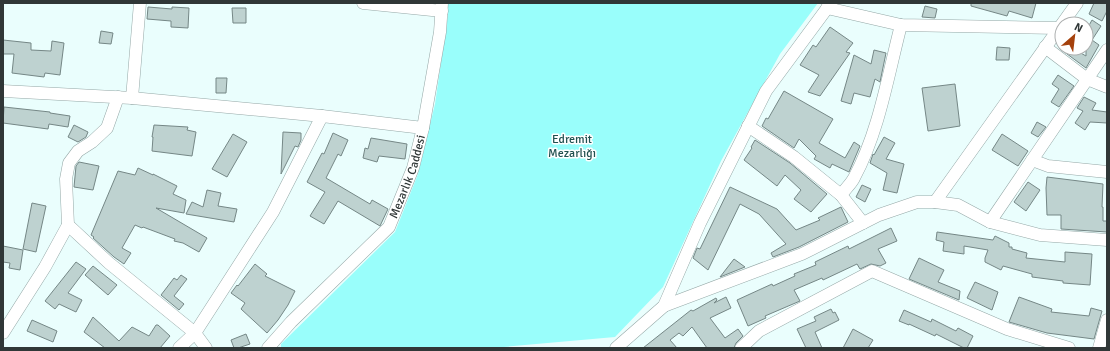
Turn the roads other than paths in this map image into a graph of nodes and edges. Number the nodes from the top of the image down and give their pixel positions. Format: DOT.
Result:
graph roads {
  1 [pos="140,3"];
  2 [pos="363,3"];
  3 [pos="1076,3"];
  4 [pos="829,6"];
  5 [pos="442,7"];
  6 [pos="1067,16"];
  7 [pos="901,25"];
  8 [pos="1054,28"];
  9 [pos="1054,35"];
  10 [pos="1045,48"];
  11 [pos="1107,50"];
  12 [pos="1087,80"];
  13 [pos="1107,87"];
  14 [pos="3,91"];
  15 [pos="118,97"];
  16 [pos="132,98"];
  17 [pos="322,116"];
  18 [pos="748,126"];
  19 [pos="423,128"];
  20 [pos="1032,160"];
  21 [pos="1107,172"];
  22 [pos="841,195"];
  23 [pos="935,202"];
  24 [pos="990,222"];
  25 [pos="863,223"];
  26 [pos="68,225"];
  27 [pos="1107,240"];
  28 [pos="664,306"];
  29 [pos="1107,320"];
  30 [pos="3,333"];
  31 [pos="195,333"];
  32 [pos="179,348"];
  33 [pos="206,348"];
  34 [pos="268,348"];
  35 [pos="616,348"];
  36 [pos="741,348"];
  37 [pos="1069,348"];
  38 [pos="1099,348"];
  1 -- 16 [label="street"];
  2 -- 5 [label="street"];
  3 -- 6 [label="street"];
  4 -- 7 [label="street"];
  4 -- 18 [label="street"];
  5 -- 19 [label="street, Mezarlık Caddesi"];
  7 -- 8 [label="street"];
  7 -- 22 [label="street"];
  9 -- 10 [label="street"];
  10 -- 12 [label="street"];
  10 -- 23 [label="street"];
  11 -- 12 [label="street"];
  12 -- 13 [label="street"];
  12 -- 20 [label="street"];
  14 -- 15 [label="street"];
  15 -- 16 [label="street"];
  15 -- 26 [label="street"];
  16 -- 17 [label="street"];
  17 -- 19 [label="street"];
  17 -- 31 [label="street"];
  18 -- 22 [label="street"];
  18 -- 28 [label="street"];
  19 -- 34 [label="street, Mezarlık Caddesi"];
  20 -- 21 [label="street"];
  20 -- 24 [label="street"];
  22 -- 25 [label="street"];
  23 -- 24 [label="street"];
  23 -- 25 [label="street"];
  24 -- 27 [label="street"];
  25 -- 28 [label="street"];
  26 -- 30 [label="street"];
  26 -- 31 [label="street"];
  28 -- 35 [label="street"];
  29 -- 38 [label="street"];
  31 -- 32 [label="street"];
  31 -- 33 [label="street"];
  36 -- 37 [label="street"];
}
